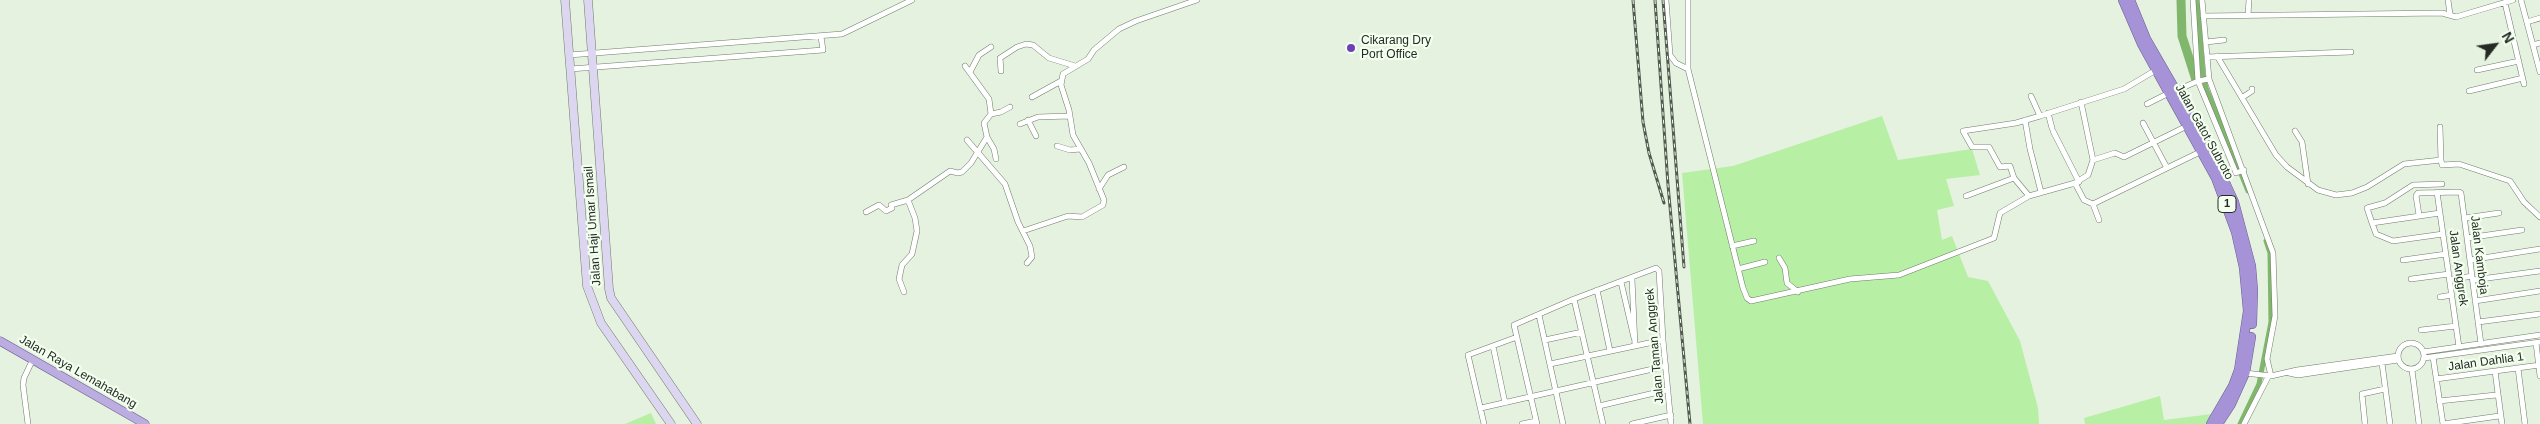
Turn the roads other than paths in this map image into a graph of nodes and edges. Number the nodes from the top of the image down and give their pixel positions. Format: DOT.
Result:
graph roads {
  1 [pos="565,0"];
  2 [pos="588,0"];
  3 [pos="912,0"];
  4 [pos="1197,0"];
  5 [pos="1666,0"];
  6 [pos="1688,0"];
  7 [pos="2123,0"];
  8 [pos="2130,0"];
  9 [pos="2193,0"];
  10 [pos="2202,0"];
  11 [pos="2249,0"];
  12 [pos="2448,0"];
  13 [pos="2513,0"];
  14 [pos="2521,0"];
  15 [pos="2505,3"];
  16 [pos="2450,14"];
  17 [pos="2248,15"];
  18 [pos="2204,16"];
  19 [pos="2540,18"];
  20 [pos="2527,22"];
  21 [pos="821,37"];
  22 [pos="2224,40"];
  23 [pos="2206,42"];
  24 [pos="2540,43"];
  25 [pos="2533,45"];
  26 [pos="991,47"];
  27 [pos="2351,52"];
  28 [pos="592,53"];
  29 [pos="569,54"];
  30 [pos="2217,56"];
  31 [pos="2207,57"];
  32 [pos="2518,61"];
  33 [pos="965,66"];
  34 [pos="1075,66"];
  35 [pos="593,68"];
  36 [pos="570,69"];
  37 [pos="1688,69"];
  38 [pos="2156,70"];
  39 [pos="2478,70"];
  40 [pos="2540,70"];
  41 [pos="1002,71"];
  42 [pos="970,72"];
  43 [pos="2203,80"];
  44 [pos="1060,81"];
  45 [pos="2252,89"];
  46 [pos="2469,90"];
  47 [pos="2172,92"];
  48 [pos="2032,96"];
  49 [pos="1032,97"];
  50 [pos="2243,97"];
  51 [pos="2081,102"];
  52 [pos="2147,104"];
  53 [pos="1010,107"];
  54 [pos="990,114"];
  55 [pos="2048,114"];
  56 [pos="1069,116"];
  57 [pos="2040,116"];
  58 [pos="1028,120"];
  59 [pos="2025,120"];
  60 [pos="2143,123"];
  61 [pos="1020,124"];
  62 [pos="2188,126"];
  63 [pos="2440,127"];
  64 [pos="2294,131"];
  65 [pos="1036,136"];
  66 [pos="967,140"];
  67 [pos="986,140"];
  68 [pos="2154,144"];
  69 [pos="1057,146"];
  70 [pos="1080,149"];
  71 [pos="2202,151"];
  72 [pos="978,154"];
  73 [pos="996,159"];
  74 [pos="2093,160"];
  75 [pos="2441,160"];
  76 [pos="1124,167"];
  77 [pos="2167,168"];
  78 [pos="2241,171"];
  79 [pos="2014,178"];
  80 [pos="2077,182"];
  81 [pos="2308,184"];
  82 [pos="2442,184"];
  83 [pos="1099,189"];
  84 [pos="2041,192"];
  85 [pos="2437,192"];
  86 [pos="1966,196"];
  87 [pos="2029,196"];
  88 [pos="908,200"];
  89 [pos="2093,204"];
  90 [pos="866,212"];
  91 [pos="2440,213"];
  92 [pos="2499,214"];
  93 [pos="2419,215"];
  94 [pos="2540,217"];
  95 [pos="2465,218"];
  96 [pos="2099,220"];
  97 [pos="2372,223"];
  98 [pos="2522,230"];
  99 [pos="1023,231"];
  100 [pos="2443,234"];
  101 [pos="2467,238"];
  102 [pos="1754,241"];
  103 [pos="1732,246"];
  104 [pos="2540,249"];
  105 [pos="2446,254"];
  106 [pos="1779,258"];
  107 [pos="2403,260"];
  108 [pos="2470,260"];
  109 [pos="1765,262"];
  110 [pos="1026,263"];
  111 [pos="1738,269"];
  112 [pos="2540,271"];
  113 [pos="2450,277"];
  114 [pos="1632,278"];
  115 [pos="2472,278"];
  116 [pos="2411,279"];
  117 [pos="1621,282"];
  118 [pos="1597,290"];
  119 [pos="2540,291"];
  120 [pos="904,292"];
  121 [pos="1798,292"];
  122 [pos="2452,295"];
  123 [pos="2440,297"];
  124 [pos="1574,299"];
  125 [pos="2475,301"];
  126 [pos="2540,314"];
  127 [pos="1539,315"];
  128 [pos="2478,322"];
  129 [pos="2456,326"];
  130 [pos="2421,330"];
  131 [pos="1582,332"];
  132 [pos="2540,335"];
  133 [pos="1517,337"];
  134 [pos="1635,338"];
  135 [pos="0,340"];
  136 [pos="1545,340"];
  137 [pos="1663,340"];
  138 [pos="2538,342"];
  139 [pos="2481,344"];
  140 [pos="1493,346"];
  141 [pos="1635,346"];
  142 [pos="2459,347"];
  143 [pos="1610,352"];
  144 [pos="2423,352"];
  145 [pos="1588,356"];
  146 [pos="2433,357"];
  147 [pos="2398,358"];
  148 [pos="2424,358"];
  149 [pos="33,359"];
  150 [pos="2382,363"];
  151 [pos="1550,364"];
  152 [pos="2539,365"];
  153 [pos="1666,366"];
  154 [pos="2518,368"];
  155 [pos="2412,370"];
  156 [pos="2495,371"];
  157 [pos="2245,373"];
  158 [pos="2290,373"];
  159 [pos="2268,376"];
  160 [pos="2540,376"];
  161 [pos="2436,379"];
  162 [pos="1593,381"];
  163 [pos="2385,389"];
  164 [pos="1556,390"];
  165 [pos="1668,390"];
  166 [pos="2496,394"];
  167 [pos="1530,396"];
  168 [pos="2440,401"];
  169 [pos="1505,403"];
  170 [pos="1599,406"];
  171 [pos="1481,408"];
  172 [pos="1671,415"];
  173 [pos="2499,416"];
  174 [pos="1537,422"];
  175 [pos="28,424"];
  176 [pos="145,424"];
  177 [pos="671,424"];
  178 [pos="696,424"];
  179 [pos="1484,424"];
  180 [pos="1522,424"];
  181 [pos="1563,424"];
  182 [pos="1603,424"];
  183 [pos="1632,424"];
  184 [pos="1671,424"];
  185 [pos="2211,424"];
  186 [pos="2218,424"];
  187 [pos="2244,424"];
  188 [pos="2365,424"];
  189 [pos="2390,424"];
  190 [pos="2419,424"];
  191 [pos="2443,424"];
  192 [pos="2502,424"];
  193 [pos="2525,424"];
  1 -- 29 [label="main road, Jalan Haji Umar Ismail"];
  2 -- 28 [label="main road, Jalan Haji Umar Ismail"];
  3 -- 21 [label="street"];
  4 -- 34 [label="street"];
  5 -- 37 [label="street"];
  6 -- 37 [label="street"];
  7 -- 38 [label="highway, Jalan Gatot Subroto / 1"];
  8 -- 47 [label="highway, Jalan Gatot Subroto / 1"];
  9 -- 43 [label="street"];
  10 -- 18 [label="street"];
  11 -- 17 [label="street"];
  12 -- 16 [label="street"];
  13 -- 15 [label="street"];
  14 -- 20 [label="street"];
  15 -- 16 [label="street"];
  15 -- 32 [label="street"];
  16 -- 17 [label="street"];
  17 -- 18 [label="street"];
  18 -- 23 [label="street"];
  19 -- 20 [label="street"];
  20 -- 25 [label="street"];
  21 -- 28 [label="street"];
  21 -- 35 [label="street"];
  22 -- 23 [label="street"];
  23 -- 31 [label="street"];
  24 -- 25 [label="street"];
  25 -- 40 [label="street"];
  26 -- 42 [label="street"];
  27 -- 30 [label="street"];
  28 -- 29 [label="street"];
  28 -- 35 [label="main road, Jalan Haji Umar Ismail"];
  29 -- 36 [label="main road, Jalan Haji Umar Ismail"];
  30 -- 31 [label="street"];
  30 -- 50 [label="street"];
  31 -- 43 [label="street"];
  32 -- 39 [label="street"];
  32 -- 46 [label="street"];
  33 -- 42 [label="street"];
  34 -- 41 [label="street"];
  34 -- 44 [label="street"];
  35 -- 36 [label="street"];
  35 -- 178 [label="main road, Jalan Haji Umar Ismail"];
  36 -- 177 [label="main road, Jalan Haji Umar Ismail"];
  37 -- 103 [label="street"];
  38 -- 47 [label="highway, Jalan Gatot Subroto / 1"];
  38 -- 51 [label="street"];
  42 -- 54 [label="street"];
  43 -- 47 [label="street"];
  43 -- 78 [label="street"];
  43 -- 78 [label="street"];
  44 -- 49 [label="street"];
  44 -- 56 [label="street"];
  45 -- 50 [label="street"];
  47 -- 52 [label="street"];
  47 -- 62 [label="highway, Jalan Gatot Subroto / 1"];
  47 -- 157 [label="highway, Jalan Gatot Subroto / 1"];
  48 -- 57 [label="street"];
  50 -- 81 [label="street"];
  51 -- 55 [label="street"];
  51 -- 74 [label="street"];
  53 -- 54 [label="street"];
  54 -- 67 [label="street"];
  55 -- 57 [label="street"];
  55 -- 80 [label="street"];
  56 -- 58 [label="street"];
  56 -- 70 [label="street"];
  57 -- 59 [label="street"];
  58 -- 61 [label="street"];
  58 -- 65 [label="street"];
  59 -- 79 [label="street"];
  59 -- 84 [label="street"];
  60 -- 68 [label="street"];
  62 -- 68 [label="street"];
  62 -- 71 [label="highway, Jalan Gatot Subroto / 1"];
  63 -- 75 [label="street"];
  64 -- 81 [label="street"];
  66 -- 72 [label="street"];
  67 -- 72 [label="street"];
  67 -- 73 [label="street"];
  68 -- 74 [label="street"];
  68 -- 77 [label="street"];
  69 -- 70 [label="street"];
  70 -- 83 [label="street"];
  71 -- 77 [label="street"];
  71 -- 185 [label="highway, Jalan Gatot Subroto / 1"];
  72 -- 88 [label="street"];
  72 -- 99 [label="street"];
  74 -- 80 [label="street"];
  75 -- 81 [label="street"];
  75 -- 94 [label="street"];
  76 -- 83 [label="street"];
  77 -- 89 [label="street"];
  78 -- 159 [label="street"];
  79 -- 86 [label="street"];
  79 -- 87 [label="street"];
  80 -- 84 [label="street"];
  80 -- 89 [label="street"];
  82 -- 97 [label="street"];
  83 -- 99 [label="street"];
  84 -- 87 [label="street"];
  85 -- 91 [label="street, Jalan Anggrek"];
  85 -- 93 [label="street"];
  85 -- 95 [label="street, Jalan Kamboja"];
  87 -- 121 [label="street"];
  88 -- 90 [label="street"];
  88 -- 120 [label="street"];
  89 -- 96 [label="street"];
  91 -- 93 [label="street"];
  91 -- 100 [label="street, Jalan Anggrek"];
  92 -- 95 [label="street"];
  93 -- 97 [label="street"];
  95 -- 101 [label="street, Jalan Kamboja"];
  97 -- 100 [label="street"];
  98 -- 101 [label="street"];
  99 -- 110 [label="street"];
  100 -- 105 [label="street, Jalan Anggrek"];
  101 -- 108 [label="street, Jalan Kamboja"];
  102 -- 103 [label="street"];
  103 -- 111 [label="street"];
  104 -- 108 [label="street"];
  105 -- 107 [label="street"];
  105 -- 113 [label="street, Jalan Anggrek"];
  106 -- 121 [label="street"];
  108 -- 115 [label="street, Jalan Kamboja"];
  109 -- 111 [label="street"];
  111 -- 121 [label="street"];
  112 -- 115 [label="street"];
  113 -- 115 [label="street"];
  113 -- 116 [label="street"];
  113 -- 122 [label="street, Jalan Anggrek"];
  114 -- 117 [label="street"];
  114 -- 134 [label="street"];
  114 -- 137 [label="street, Jalan Taman Anggrek"];
  115 -- 125 [label="street, Jalan Kamboja"];
  117 -- 118 [label="street"];
  117 -- 134 [label="street"];
  118 -- 124 [label="street"];
  118 -- 143 [label="street"];
  119 -- 125 [label="street"];
  122 -- 123 [label="street"];
  122 -- 129 [label="street, Jalan Anggrek"];
  124 -- 127 [label="street"];
  124 -- 131 [label="street"];
  125 -- 128 [label="street, Jalan Kamboja"];
  126 -- 128 [label="street"];
  127 -- 133 [label="street"];
  127 -- 136 [label="street"];
  128 -- 139 [label="street, Jalan Kamboja"];
  129 -- 130 [label="street"];
  129 -- 142 [label="street, Jalan Anggrek"];
  131 -- 136 [label="street"];
  131 -- 145 [label="street"];
  132 -- 139 [label="street"];
  133 -- 140 [label="street"];
  133 -- 167 [label="street"];
  134 -- 141 [label="street"];
  135 -- 149 [label="main road, Jalan Raya Lemahabang"];
  136 -- 151 [label="street"];
  137 -- 141 [label="street"];
  137 -- 153 [label="street, Jalan Taman Anggrek"];
  138 -- 146 [label="street"];
  138 -- 152 [label="street"];
  139 -- 142 [label="street"];
  140 -- 169 [label="street"];
  140 -- 171 [label="street"];
  141 -- 143 [label="street"];
  142 -- 144 [label="street"];
  143 -- 145 [label="street"];
  144 -- 147 [label="street"];
  144 -- 148 [label="street"];
  145 -- 151 [label="street"];
  145 -- 162 [label="street"];
  146 -- 148 [label="street"];
  146 -- 161 [label="street"];
  147 -- 150 [label="street"];
  147 -- 155 [label="street"];
  147 -- 158 [label="street"];
  148 -- 155 [label="street"];
  149 -- 175 [label="street"];
  149 -- 176 [label="main road, Jalan Raya Lemahabang"];
  150 -- 158 [label="street"];
  150 -- 163 [label="street"];
  151 -- 164 [label="street"];
  152 -- 154 [label="street, Jalan Dahlia 1"];
  152 -- 160 [label="street"];
  153 -- 162 [label="street"];
  153 -- 165 [label="street, Jalan Taman Anggrek"];
  154 -- 156 [label="street, Jalan Dahlia 1"];
  154 -- 193 [label="street"];
  155 -- 190 [label="street"];
  156 -- 161 [label="street, Jalan Dahlia 1"];
  156 -- 192 [label="street"];
  157 -- 159 [label="street"];
  157 -- 186 [label="highway, Jalan Gatot Subroto / 1"];
  158 -- 159 [label="street"];
  159 -- 187 [label="street"];
  161 -- 168 [label="street"];
  162 -- 164 [label="street"];
  162 -- 170 [label="street"];
  163 -- 188 [label="street"];
  163 -- 189 [label="street"];
  164 -- 167 [label="street"];
  164 -- 181 [label="street"];
  165 -- 170 [label="street"];
  165 -- 172 [label="street, Jalan Taman Anggrek"];
  166 -- 168 [label="street"];
  167 -- 169 [label="street"];
  167 -- 174 [label="street"];
  168 -- 191 [label="street"];
  169 -- 171 [label="street"];
  170 -- 182 [label="street"];
  171 -- 179 [label="street"];
  172 -- 183 [label="street"];
  172 -- 184 [label="street, Jalan Taman Anggrek"];
  173 -- 191 [label="street"];
  174 -- 180 [label="street"];
}
